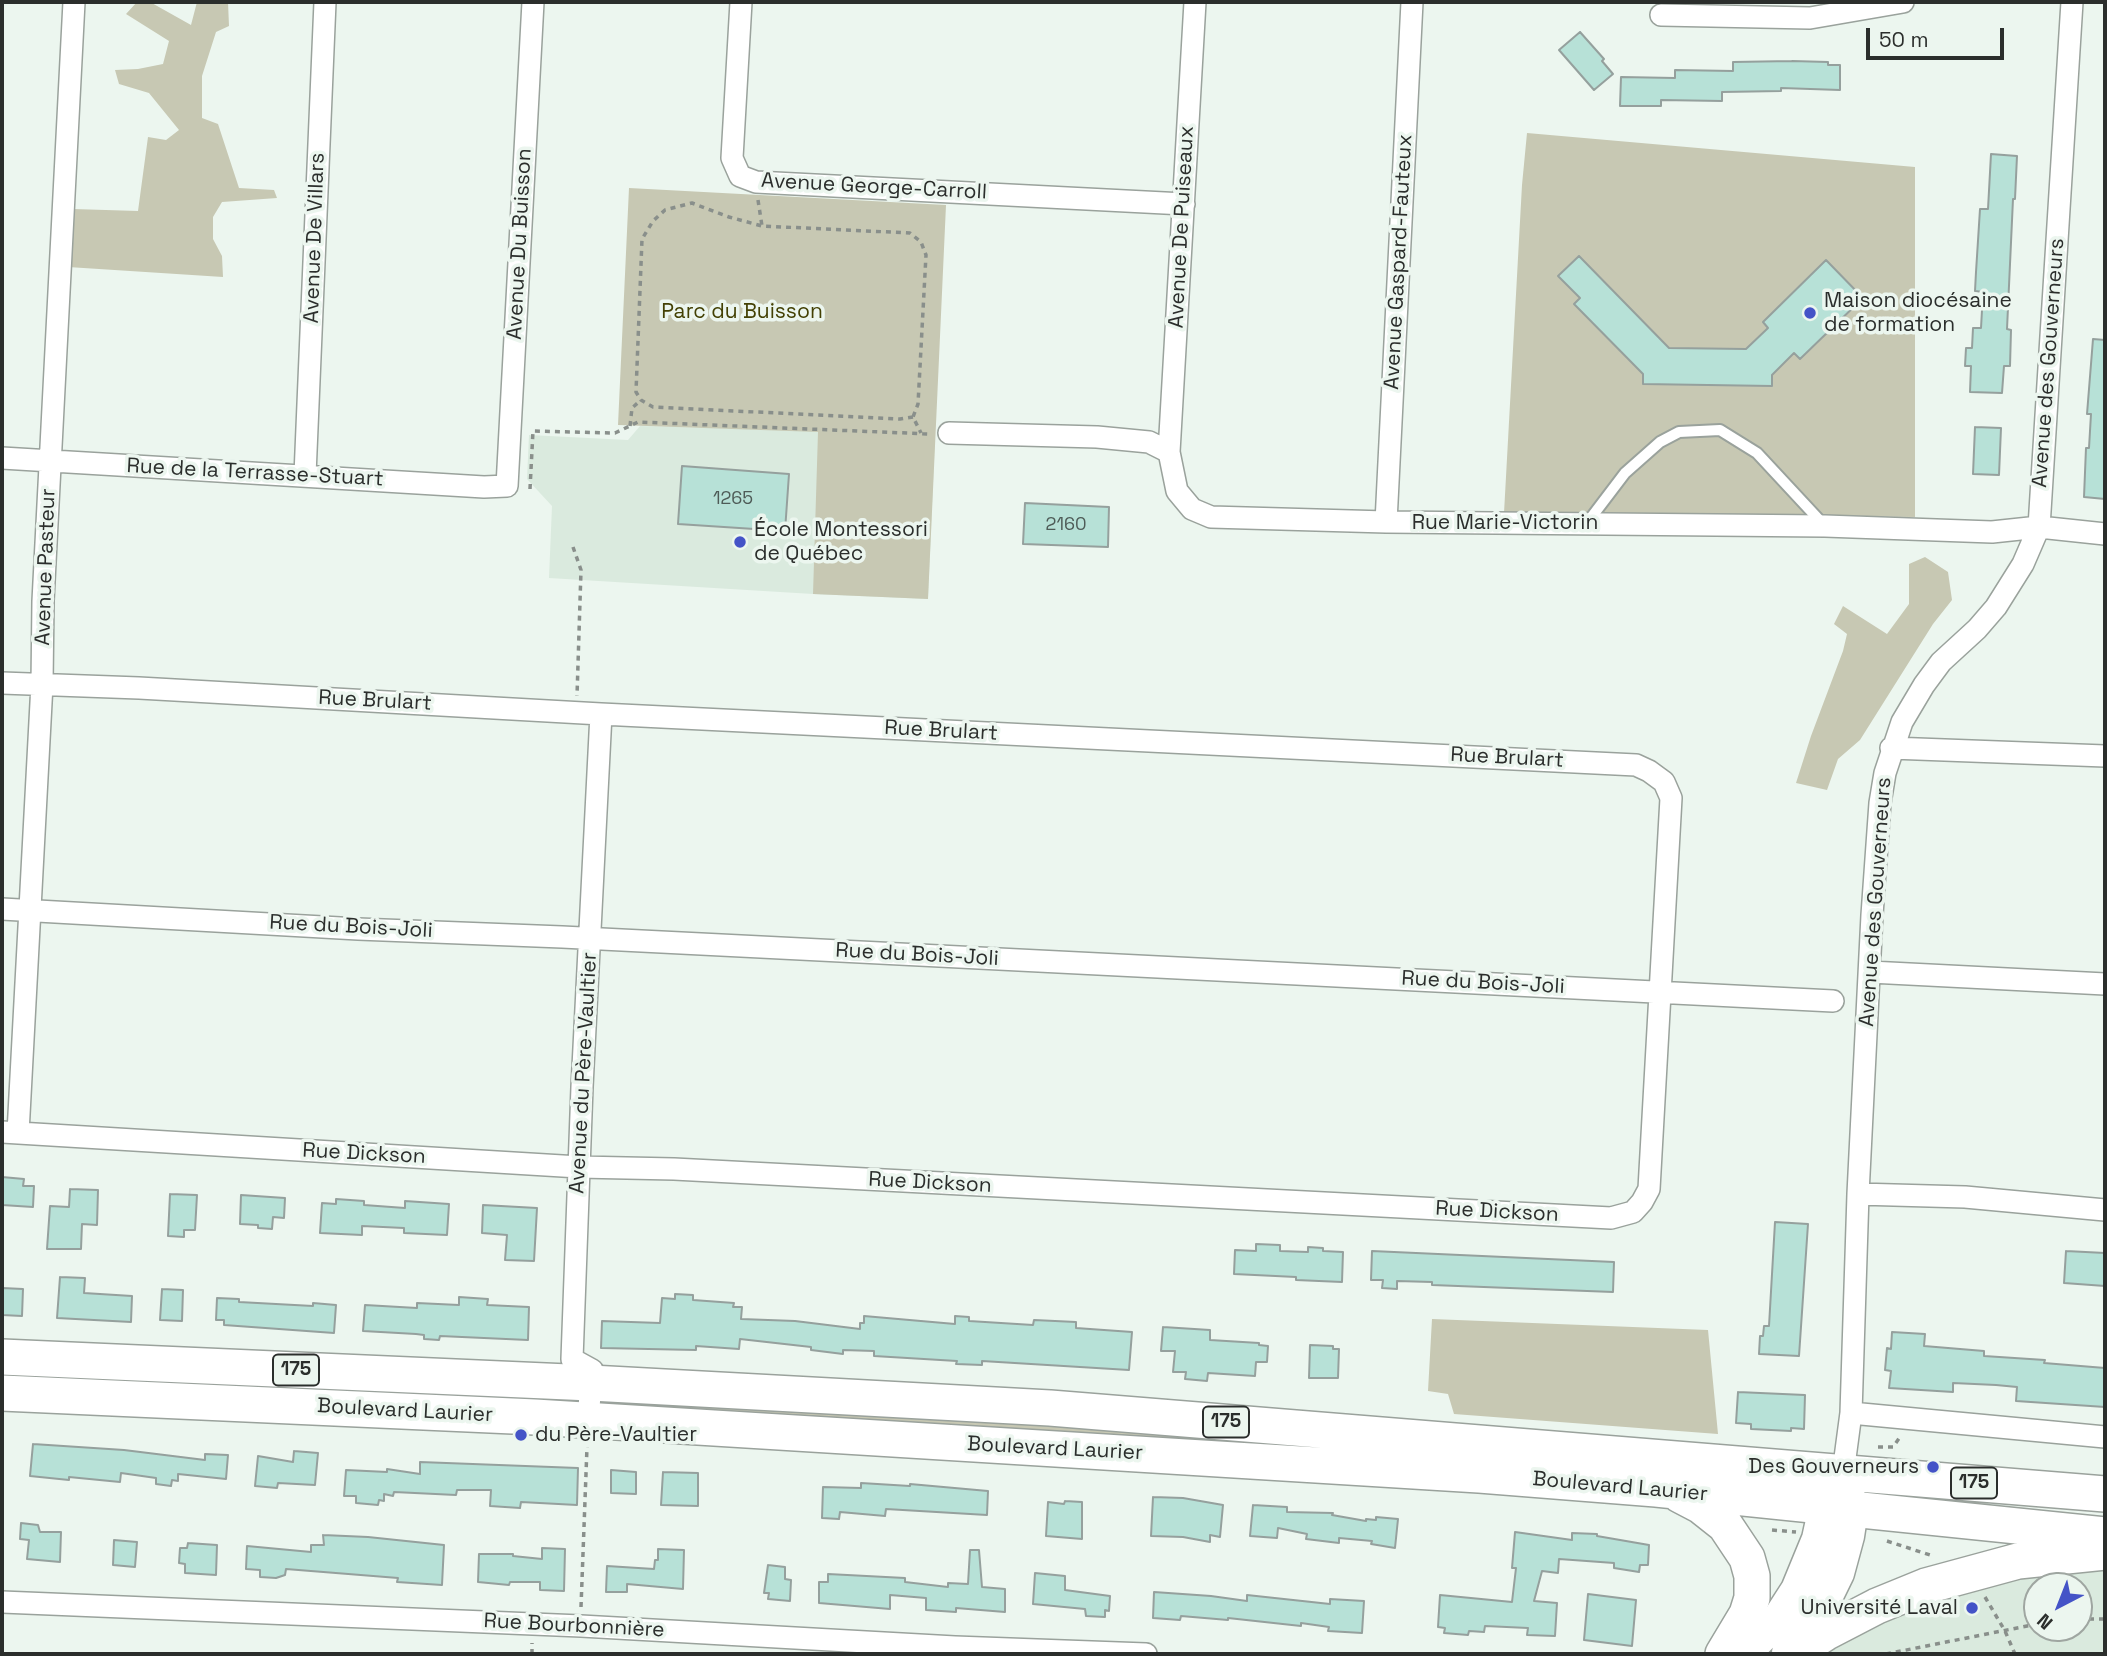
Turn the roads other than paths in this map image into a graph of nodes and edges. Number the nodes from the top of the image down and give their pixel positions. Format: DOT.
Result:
graph roads {
  1 [pos="74,2"];
  2 [pos="325,2"];
  3 [pos="533,2"];
  4 [pos="741,2"];
  5 [pos="1195,2"];
  6 [pos="1412,2"];
  7 [pos="1903,2"];
  8 [pos="2056,2"];
  9 [pos="2072,2"];
  10 [pos="1661,15"];
  11 [pos="1184,204"];
  12 [pos="949,433"];
  13 [pos="1169,452"];
  14 [pos="2,458"];
  15 [pos="51,461"];
  16 [pos="305,475"];
  17 [pos="507,486"];
  18 [pos="1386,522"];
  19 [pos="1587,524"];
  20 [pos="1825,526"];
  21 [pos="2039,527"];
  22 [pos="2105,534"];
  23 [pos="2,683"];
  24 [pos="42,684"];
  25 [pos="601,714"];
  26 [pos="1891,748"];
  27 [pos="2105,756"];
  28 [pos="2,909"];
  29 [pos="29,910"];
  30 [pos="590,939"];
  31 [pos="1870,972"];
  32 [pos="2105,984"];
  33 [pos="1661,992"];
  34 [pos="1833,1001"];
  35 [pos="10,1132"];
  36 [pos="579,1167"];
  37 [pos="1858,1194"];
  38 [pos="2105,1210"];
  39 [pos="2,1357"];
  40 [pos="591,1383"];
  41 [pos="2,1393"];
  42 [pos="1852,1413"];
  43 [pos="588,1420"];
  44 [pos="2105,1437"];
  45 [pos="1843,1473"];
  46 [pos="1656,1489"];
  47 [pos="2105,1494"];
  48 [pos="1839,1509"];
  49 [pos="2105,1535"];
  50 [pos="2105,1552"];
  51 [pos="2,1602"];
  52 [pos="955,1650"];
  53 [pos="1146,1654"];
  54 [pos="1723,1654"];
  55 [pos="1744,1654"];
  56 [pos="1786,1654"];
  57 [pos="1793,1654"];
  1 -- 15 [label="street, Avenue Pasteur"];
  2 -- 16 [label="street, Avenue De Villars"];
  3 -- 17 [label="street, Avenue Du Buisson"];
  4 -- 11 [label="street, Avenue George-Carroll"];
  5 -- 11 [label="street, Avenue De Puiseaux"];
  6 -- 18 [label="street, Avenue Gaspard-Fauteux"];
  7 -- 10 [label="street"];
  8 -- 9 [label="street"];
  9 -- 21 [label="street, Avenue des Gouverneurs"];
  11 -- 13 [label="street, Avenue De Puiseaux"];
  12 -- 13 [label="street"];
  13 -- 18 [label="street, Rue Marie-Victorin"];
  14 -- 15 [label="street, Rue de la Terrasse-Stuart"];
  15 -- 16 [label="street, Rue de la Terrasse-Stuart"];
  15 -- 24 [label="street, Avenue Pasteur"];
  16 -- 17 [label="street, Rue de la Terrasse-Stuart"];
  18 -- 19 [label="street, Rue Marie-Victorin"];
  19 -- 20 [label="street, Rue Marie-Victorin"];
  19 -- 20 [label="lane"];
  20 -- 21 [label="street, Rue Marie-Victorin"];
  21 -- 22 [label="street, Rue Marie-Victorin"];
  21 -- 26 [label="street, Avenue des Gouverneurs"];
  23 -- 24 [label="street, Rue Brulart"];
  24 -- 25 [label="street, Rue Brulart"];
  24 -- 29 [label="street, Avenue Pasteur"];
  25 -- 30 [label="street, Avenue du Père-Vaultier"];
  25 -- 33 [label="street, Rue Brulart"];
  26 -- 27 [label="street"];
  26 -- 31 [label="street, Avenue des Gouverneurs"];
  28 -- 29 [label="street, Rue du Bois-Joli"];
  29 -- 30 [label="street, Rue du Bois-Joli"];
  29 -- 35 [label="street, Avenue Pasteur"];
  30 -- 33 [label="street, Rue du Bois-Joli"];
  30 -- 36 [label="street, Avenue du Père-Vaultier"];
  31 -- 32 [label="street"];
  31 -- 37 [label="street, Avenue des Gouverneurs"];
  33 -- 34 [label="street, Rue du Bois-Joli"];
  33 -- 36 [label="street, Rue Dickson"];
  35 -- 36 [label="street, Rue Dickson"];
  36 -- 40 [label="street, Avenue du Père-Vaultier"];
  37 -- 38 [label="street"];
  37 -- 42 [label="street, Avenue des Gouverneurs"];
  39 -- 40 [label="main road, Boulevard Laurier / 175"];
  40 -- 43 [label="street"];
  40 -- 45 [label="main road, Boulevard Laurier / 175"];
  41 -- 43 [label="main road, Boulevard Laurier / 175"];
  42 -- 44 [label="street"];
  42 -- 45 [label="street, Avenue des Gouverneurs"];
  43 -- 46 [label="main road, Boulevard Laurier / 175"];
  45 -- 47 [label="main road, Boulevard Laurier / 175"];
  45 -- 48 [label="main road"];
  46 -- 48 [label="main road, Boulevard Laurier / 175"];
  46 -- 54 [label="main road"];
  48 -- 49 [label="main road, Boulevard Laurier / 175"];
  48 -- 55 [label="main road"];
  48 -- 56 [label="main road"];
  50 -- 57 [label="main road"];
  51 -- 52 [label="street, Rue Bourbonnière"];
  52 -- 53 [label="street, Rue Bourbonnière"];
}
